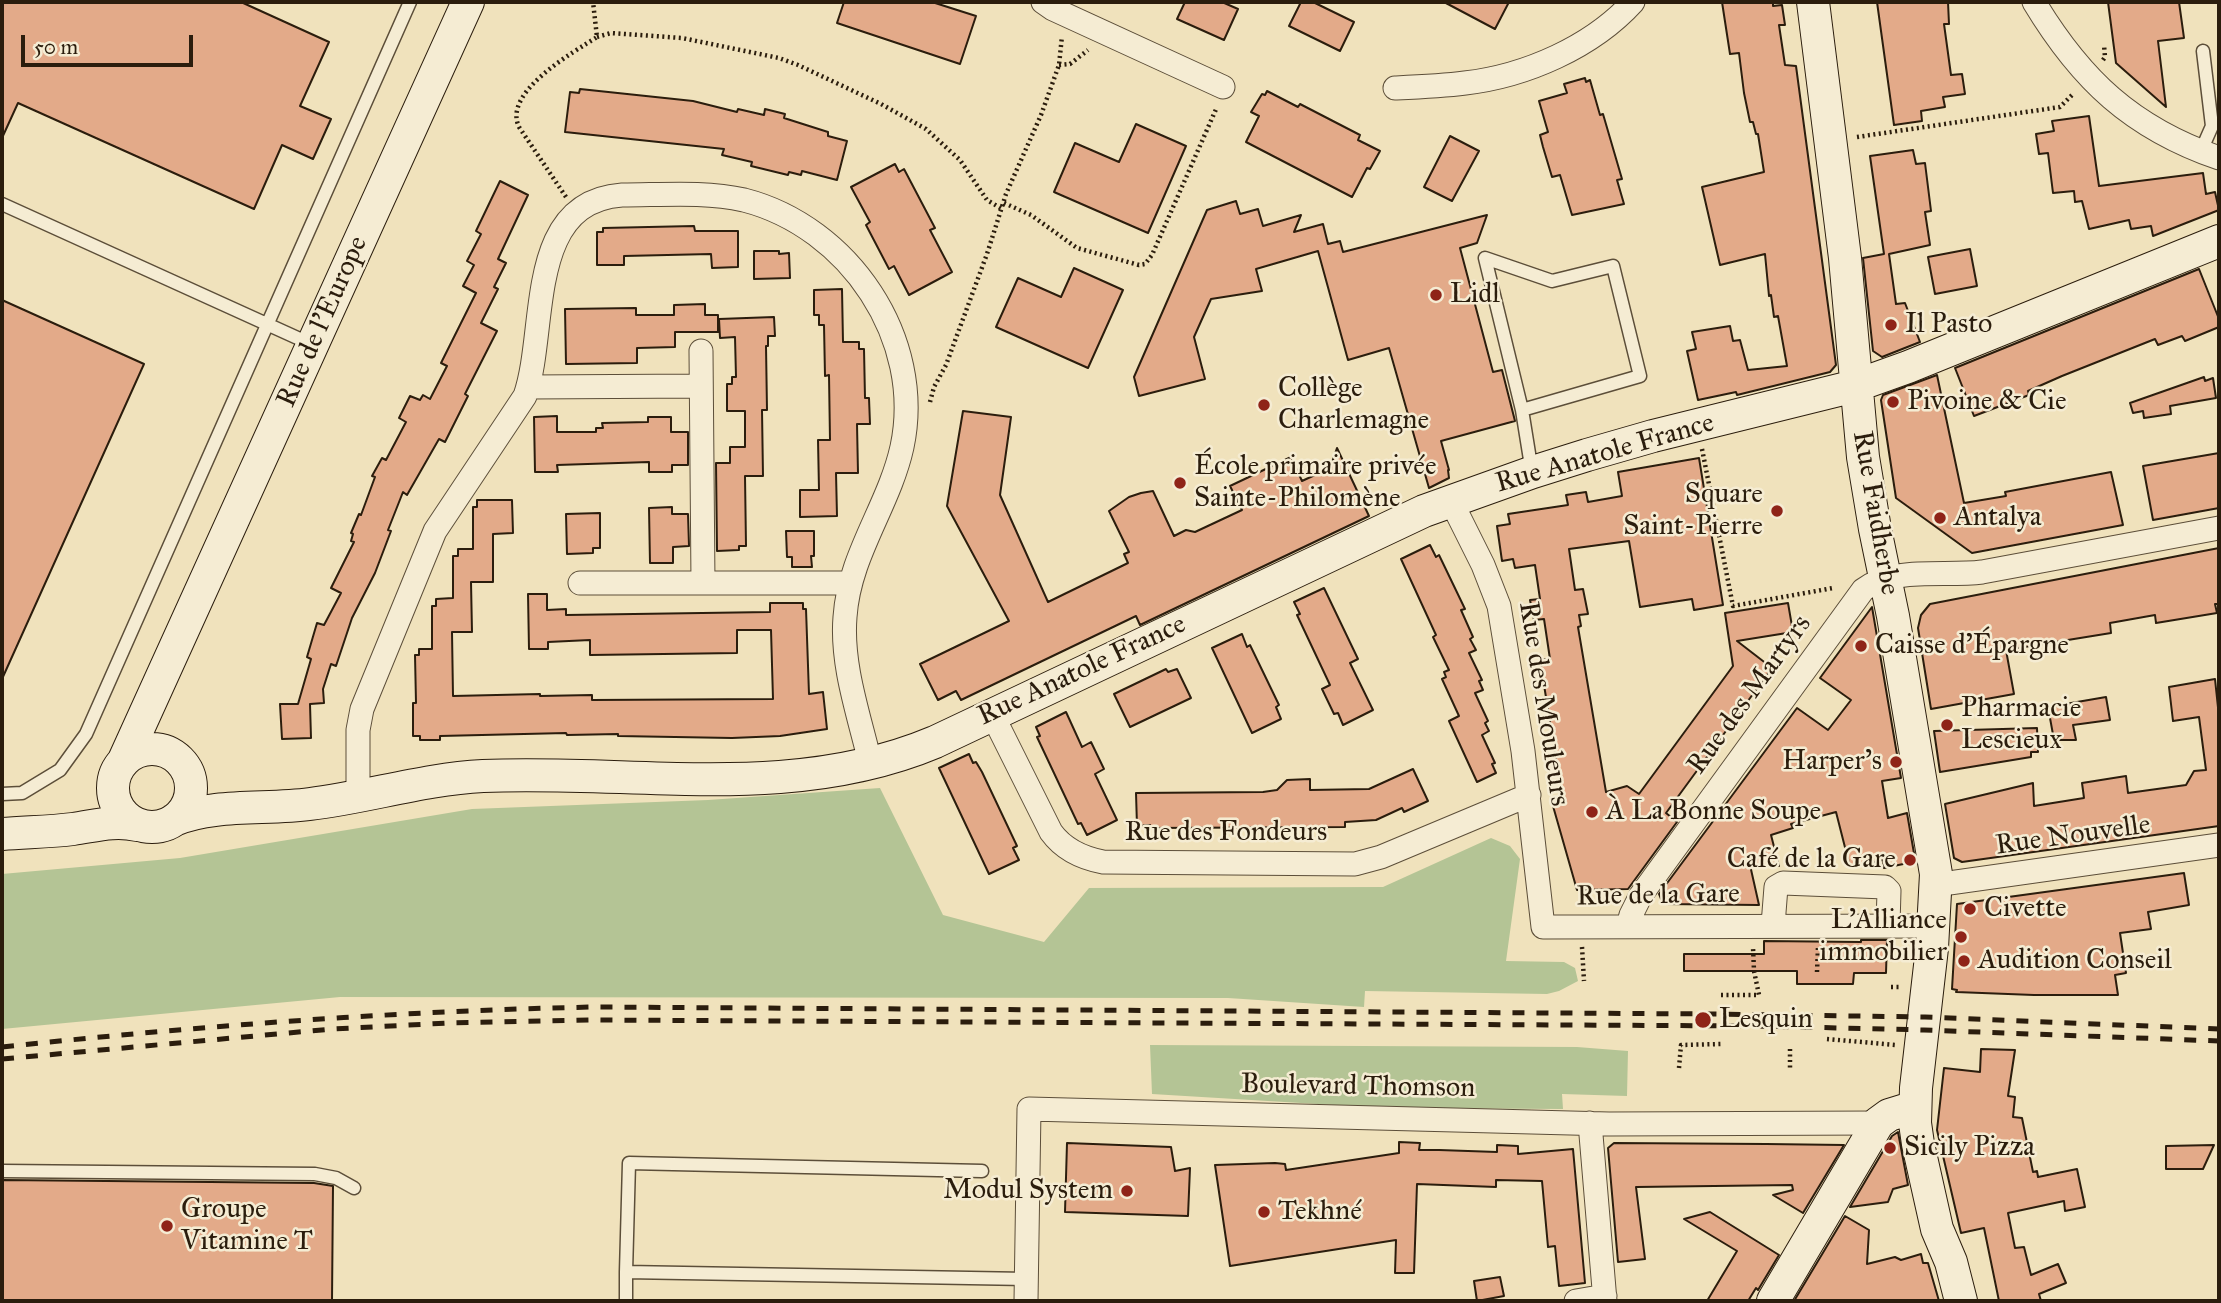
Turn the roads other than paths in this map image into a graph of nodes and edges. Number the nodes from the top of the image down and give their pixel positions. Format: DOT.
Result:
graph roads {
  1 [pos="410,2"];
  2 [pos="466,2"];
  3 [pos="1043,2"];
  4 [pos="1633,2"];
  5 [pos="1812,2"];
  6 [pos="2034,2"];
  7 [pos="2203,51"];
  8 [pos="1223,86"];
  9 [pos="1395,88"];
  10 [pos="2210,155"];
  11 [pos="2,204"];
  12 [pos="2219,242"];
  13 [pos="267,324"];
  14 [pos="313,345"];
  15 [pos="701,351"];
  16 [pos="701,386"];
  17 [pos="1856,386"];
  18 [pos="528,387"];
  19 [pos="1522,410"];
  20 [pos="1532,472"];
  21 [pos="1451,501"];
  22 [pos="2219,528"];
  23 [pos="1884,578"];
  24 [pos="580,583"];
  25 [pos="703,583"];
  26 [pos="849,583"];
  27 [pos="178,642"];
  28 [pos="992,714"];
  29 [pos="870,762"];
  30 [pos="182,764"];
  31 [pos="119,769"];
  32 [pos="2,794"];
  33 [pos="1529,794"];
  34 [pos="358,795"];
  35 [pos="278,806"];
  36 [pos="174,820"];
  37 [pos="137,825"];
  38 [pos="46,831"];
  39 [pos="2,834"];
  40 [pos="2219,845"];
  41 [pos="1936,885"];
  42 [pos="1763,925"];
  43 [pos="1888,925"];
  44 [pos="1628,926"];
  45 [pos="1934,926"];
  46 [pos="1543,927"];
  47 [pos="1915,1107"];
  48 [pos="1590,1123"];
  49 [pos="1878,1123"];
  50 [pos="2,1171"];
  51 [pos="982,1171"];
  52 [pos="354,1188"];
  53 [pos="626,1272"];
  54 [pos="1026,1290"];
  55 [pos="1605,1299"];
  56 [pos="626,1301"];
  57 [pos="1576,1301"];
  58 [pos="1773,1301"];
  59 [pos="1961,1301"];
  1 -- 13 [label="lane"];
  2 -- 14 [label="street, Rue de l'Europe"];
  3 -- 8 [label="street"];
  4 -- 9 [label="street"];
  5 -- 17 [label="street, Rue Faidherbe"];
  6 -- 10 [label="street"];
  7 -- 10 [label="lane"];
  11 -- 13 [label="lane"];
  12 -- 17 [label="street, Rue Anatole France"];
  13 -- 14 [label="lane"];
  13 -- 32 [label="lane"];
  14 -- 27 [label="street, Rue de l'Europe"];
  15 -- 16 [label="street"];
  16 -- 18 [label="street"];
  16 -- 25 [label="street"];
  17 -- 20 [label="street, Rue Anatole France"];
  17 -- 23 [label="street, Rue Faidherbe"];
  18 -- 26 [label="street"];
  18 -- 34 [label="street"];
  19 -- 19 [label="lane"];
  19 -- 20 [label="lane"];
  20 -- 21 [label="street, Rue Anatole France"];
  21 -- 28 [label="street, Rue Anatole France"];
  21 -- 33 [label="street, Rue des Mouleurs"];
  22 -- 23 [label="street"];
  23 -- 41 [label="street, Rue Faidherbe"];
  23 -- 44 [label="street, Rue des Martyrs"];
  24 -- 25 [label="street"];
  25 -- 26 [label="street"];
  26 -- 29 [label="street"];
  27 -- 30 [label="street"];
  27 -- 31 [label="street"];
  28 -- 29 [label="street, Rue Anatole France"];
  28 -- 33 [label="street, Rue des Fondeurs"];
  29 -- 34 [label="street, Rue Anatole France"];
  30 -- 31 [label="street"];
  30 -- 35 [label="street, Rue Anatole France"];
  30 -- 36 [label="street"];
  31 -- 37 [label="street"];
  31 -- 38 [label="street"];
  33 -- 46 [label="street, Rue des Mouleurs"];
  34 -- 35 [label="street, Rue Anatole France"];
  35 -- 36 [label="street, Rue Anatole France"];
  36 -- 37 [label="street"];
  37 -- 38 [label="street"];
  38 -- 39 [label="street"];
  40 -- 41 [label="street, Rue Nouvelle"];
  41 -- 45 [label="street, Rue Faidherbe"];
  42 -- 43 [label="street, Rue de la Gare"];
  42 -- 43 [label="street"];
  42 -- 44 [label="street, Rue de la Gare"];
  43 -- 45 [label="street, Rue de la Gare"];
  44 -- 46 [label="street, Rue de la Gare"];
  45 -- 47 [label="street, Rue Faidherbe"];
  47 -- 49 [label="street"];
  47 -- 59 [label="street, Rue Faidherbe"];
  48 -- 49 [label="street, Boulevard Thomson"];
  48 -- 54 [label="street, Boulevard Thomson"];
  48 -- 55 [label="street"];
  49 -- 58 [label="street"];
  50 -- 52 [label="lane"];
  51 -- 53 [label="lane"];
  53 -- 54 [label="lane"];
  53 -- 56 [label="lane"];
  55 -- 57 [label="street"];
}
